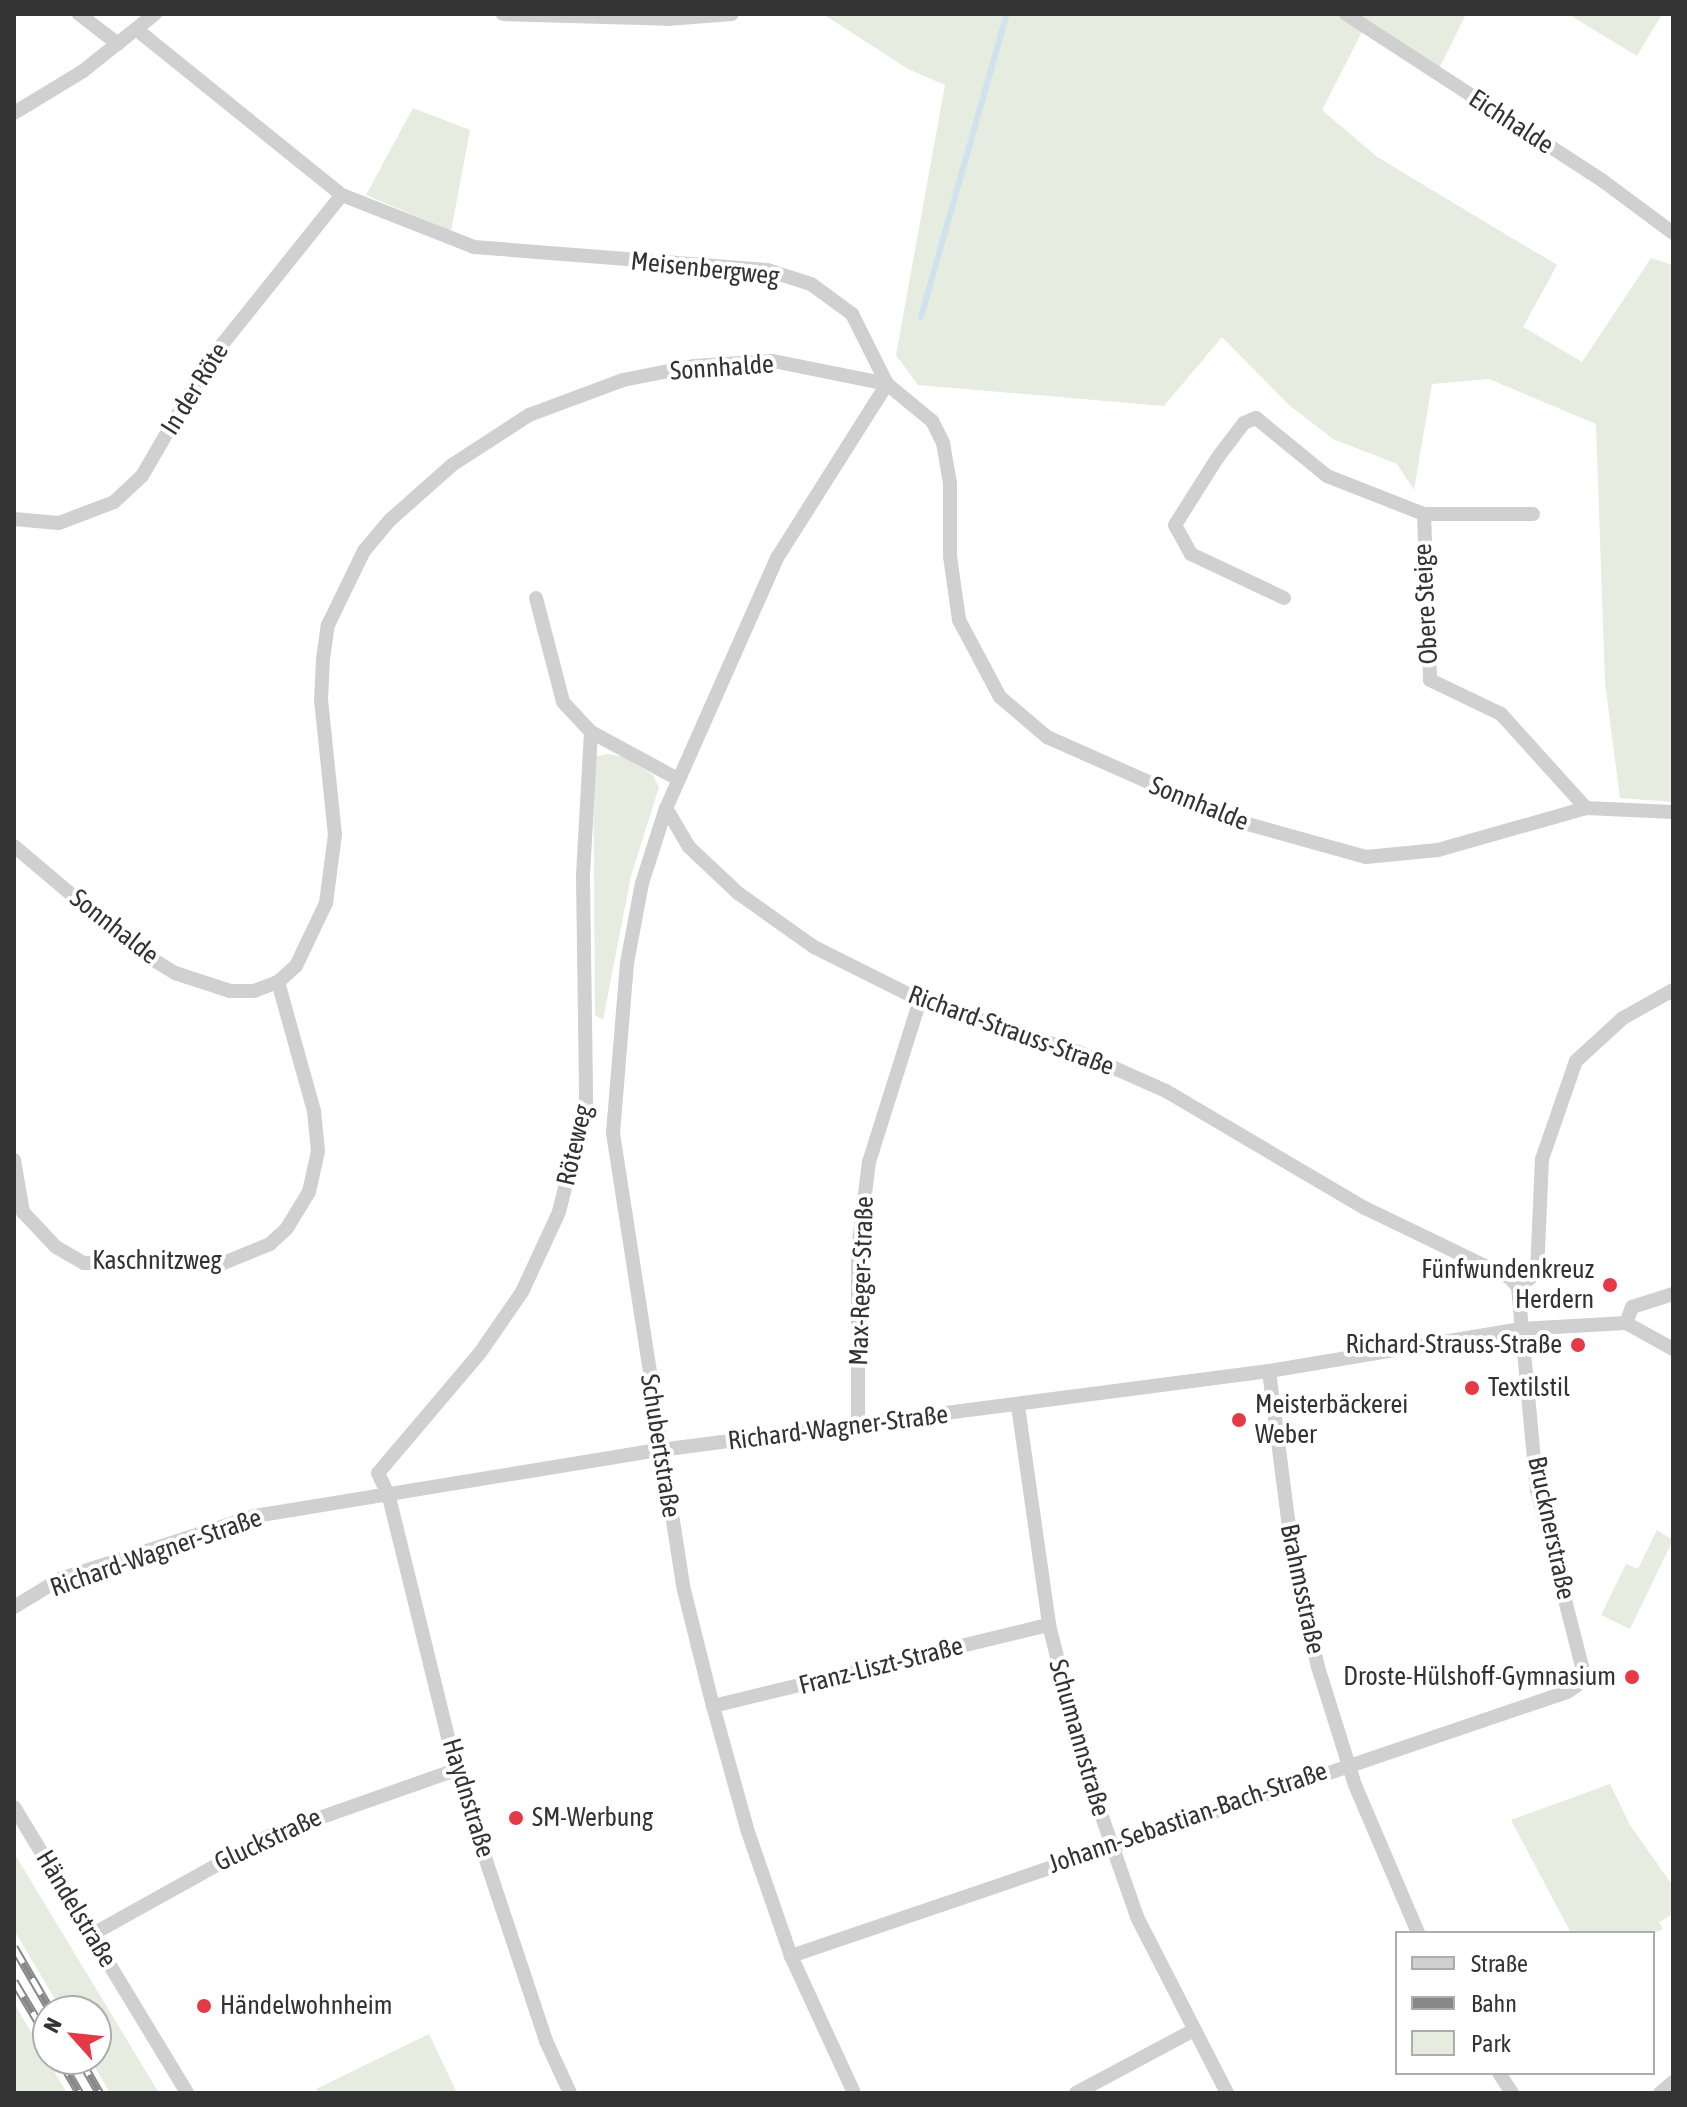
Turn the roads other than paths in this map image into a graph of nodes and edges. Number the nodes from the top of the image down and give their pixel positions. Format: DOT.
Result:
graph roads {
  1 [pos="79,14"];
  2 [pos="155,14"];
  3 [pos="503,14"];
  4 [pos="732,14"];
  5 [pos="1346,14"];
  6 [pos="136,29"];
  7 [pos="118,44"];
  8 [pos="14,113"];
  9 [pos="342,195"];
  10 [pos="1673,233"];
  11 [pos="887,384"];
  12 [pos="1424,514"];
  13 [pos="1533,514"];
  14 [pos="14,519"];
  15 [pos="536,598"];
  16 [pos="1284,598"];
  17 [pos="591,732"];
  18 [pos="678,779"];
  19 [pos="666,808"];
  20 [pos="1586,808"];
  21 [pos="1673,812"];
  22 [pos="14,846"];
  23 [pos="278,982"];
  24 [pos="1673,990"];
  25 [pos="920,1000"];
  26 [pos="14,1160"];
  27 [pos="1518,1287"];
  28 [pos="1673,1294"];
  29 [pos="1626,1323"];
  30 [pos="1519,1329"];
  31 [pos="1673,1349"];
  32 [pos="1269,1371"];
  33 [pos="1018,1406"];
  34 [pos="858,1426"];
  35 [pos="660,1450"];
  36 [pos="389,1497"];
  37 [pos="14,1607"];
  38 [pos="1049,1625"];
  39 [pos="1581,1678"];
  40 [pos="713,1706"];
  41 [pos="1347,1764"];
  42 [pos="456,1770"];
  43 [pos="14,1807"];
  44 [pos="1110,1845"];
  45 [pos="1417,1931"];
  46 [pos="91,1935"];
  47 [pos="791,1956"];
  48 [pos="1192,2031"];
  49 [pos="1500,2075"];
  50 [pos="1673,2082"];
  51 [pos="187,2093"];
  52 [pos="570,2093"];
  53 [pos="854,2093"];
  54 [pos="1076,2093"];
  55 [pos="1227,2093"];
  56 [pos="1512,2093"];
  57 [pos="1660,2093"];
  1 -- 7 [label="street"];
  2 -- 6 [label="street"];
  3 -- 4 [label="street"];
  5 -- 10 [label="street, Eichhalde"];
  6 -- 7 [label="street"];
  6 -- 9 [label="street, Meisenbergweg"];
  7 -- 8 [label="street"];
  9 -- 11 [label="street, Meisenbergweg"];
  9 -- 14 [label="street, In der Röte"];
  11 -- 18 [label="street"];
  11 -- 20 [label="street, Sonnhalde"];
  11 -- 23 [label="street, Sonnhalde"];
  12 -- 13 [label="street, Obere Steige"];
  12 -- 16 [label="street, Obere Steige"];
  12 -- 20 [label="street, Obere Steige"];
  15 -- 17 [label="street"];
  17 -- 18 [label="street"];
  17 -- 36 [label="street, Röteweg"];
  18 -- 19 [label="street, Schubertstraße"];
  19 -- 25 [label="street, Richard-Strauss-Straße"];
  19 -- 35 [label="street, Schubertstraße"];
  20 -- 21 [label="street, Sonnhalde"];
  22 -- 23 [label="street, Sonnhalde"];
  23 -- 26 [label="street, Kaschnitzweg"];
  24 -- 27 [label="street"];
  25 -- 27 [label="street, Richard-Strauss-Straße"];
  25 -- 34 [label="street, Max-Reger-Straße"];
  27 -- 30 [label="street"];
  28 -- 29 [label="street"];
  29 -- 30 [label="street, Richard-Wagner-Straße"];
  29 -- 31 [label="street"];
  30 -- 32 [label="street, Richard-Wagner-Straße"];
  30 -- 39 [label="street, Brucknerstraße"];
  32 -- 33 [label="street, Richard-Wagner-Straße"];
  32 -- 41 [label="street, Brahmsstraße"];
  33 -- 34 [label="street, Richard-Wagner-Straße"];
  33 -- 38 [label="street, Schumannstraße"];
  34 -- 35 [label="street, Richard-Wagner-Straße"];
  35 -- 36 [label="street, Richard-Wagner-Straße"];
  35 -- 40 [label="street, Schubertstraße"];
  36 -- 37 [label="street, Richard-Wagner-Straße"];
  36 -- 42 [label="street, Haydnstraße"];
  38 -- 40 [label="street, Franz-Liszt-Straße"];
  38 -- 44 [label="street, Schumannstraße"];
  39 -- 41 [label="street, Johann-Sebastian-Bach-Straße"];
  40 -- 47 [label="street, Schubertstraße"];
  41 -- 44 [label="street, Johann-Sebastian-Bach-Straße"];
  41 -- 45 [label="street, Brahmsstraße"];
  42 -- 46 [label="street, Gluckstraße"];
  42 -- 52 [label="street, Haydnstraße"];
  43 -- 46 [label="street, Händelstraße"];
  44 -- 47 [label="street, Johann-Sebastian-Bach-Straße"];
  44 -- 48 [label="street, Schumannstraße"];
  46 -- 51 [label="street, Händelstraße"];
  47 -- 53 [label="street, Schubertstraße"];
  48 -- 54 [label="street"];
  48 -- 55 [label="street, Schumannstraße"];
  49 -- 56 [label="street"];
  50 -- 57 [label="street"];
}
